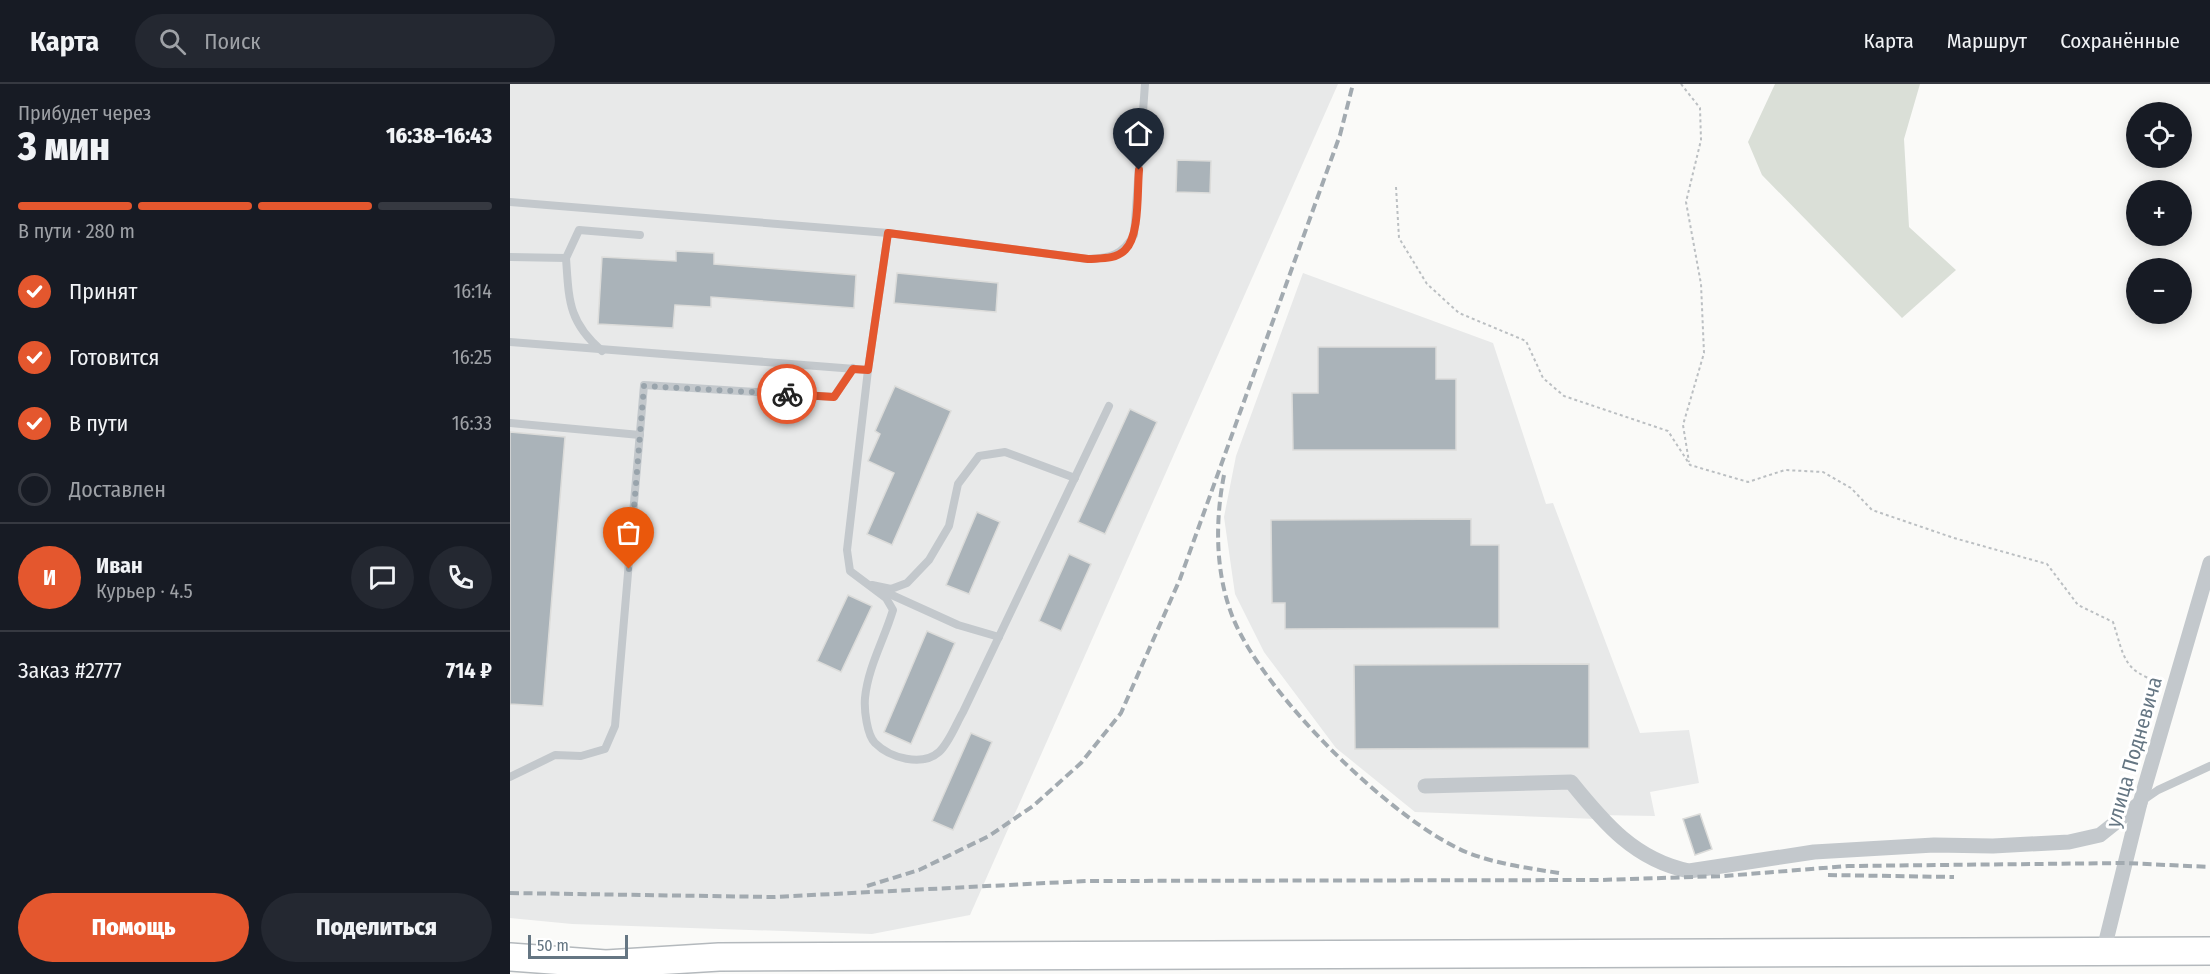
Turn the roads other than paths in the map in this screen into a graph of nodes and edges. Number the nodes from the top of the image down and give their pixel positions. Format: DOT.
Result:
graph roads {
  1 [pos="1145,84"];
  2 [pos="510,202"];
  3 [pos="888,233"];
  4 [pos="640,235"];
  5 [pos="510,257"];
  6 [pos="566,258"];
  7 [pos="510,342"];
  8 [pos="602,351"];
  9 [pos="853,369"];
  10 [pos="868,370"];
  11 [pos="1109,406"];
  12 [pos="510,423"];
  13 [pos="640,435"];
  14 [pos="1075,478"];
  15 [pos="2210,563"];
  16 [pos="868,584"];
  17 [pos="2207,586"];
  18 [pos="999,637"];
  19 [pos="2210,766"];
  20 [pos="510,777"];
  21 [pos="1425,786"];
  22 [pos="2140,803"];
  23 [pos="2210,951"];
  24 [pos="2103,953"];
  25 [pos="510,957"];
  1 -- 3 [label="lane"];
  2 -- 3 [label="lane"];
  3 -- 10 [label="lane"];
  4 -- 6 [label="lane"];
  5 -- 6 [label="lane"];
  6 -- 8 [label="lane"];
  7 -- 8 [label="lane"];
  8 -- 9 [label="lane"];
  9 -- 10 [label="lane"];
  9 -- 13 [label="lane"];
  10 -- 16 [label="lane"];
  11 -- 14 [label="lane"];
  12 -- 13 [label="lane"];
  13 -- 20 [label="lane"];
  14 -- 16 [label="lane"];
  14 -- 18 [label="lane"];
  15 -- 17 [label="street, улица Подневича"];
  16 -- 18 [label="lane"];
  16 -- 18 [label="lane"];
  17 -- 22 [label="street, улица Подневича"];
  19 -- 22 [label="lane"];
  21 -- 22 [label="street"];
  22 -- 24 [label="street, улица Подневича"];
  23 -- 24 [label="highway"];
  24 -- 25 [label="highway"];
}
